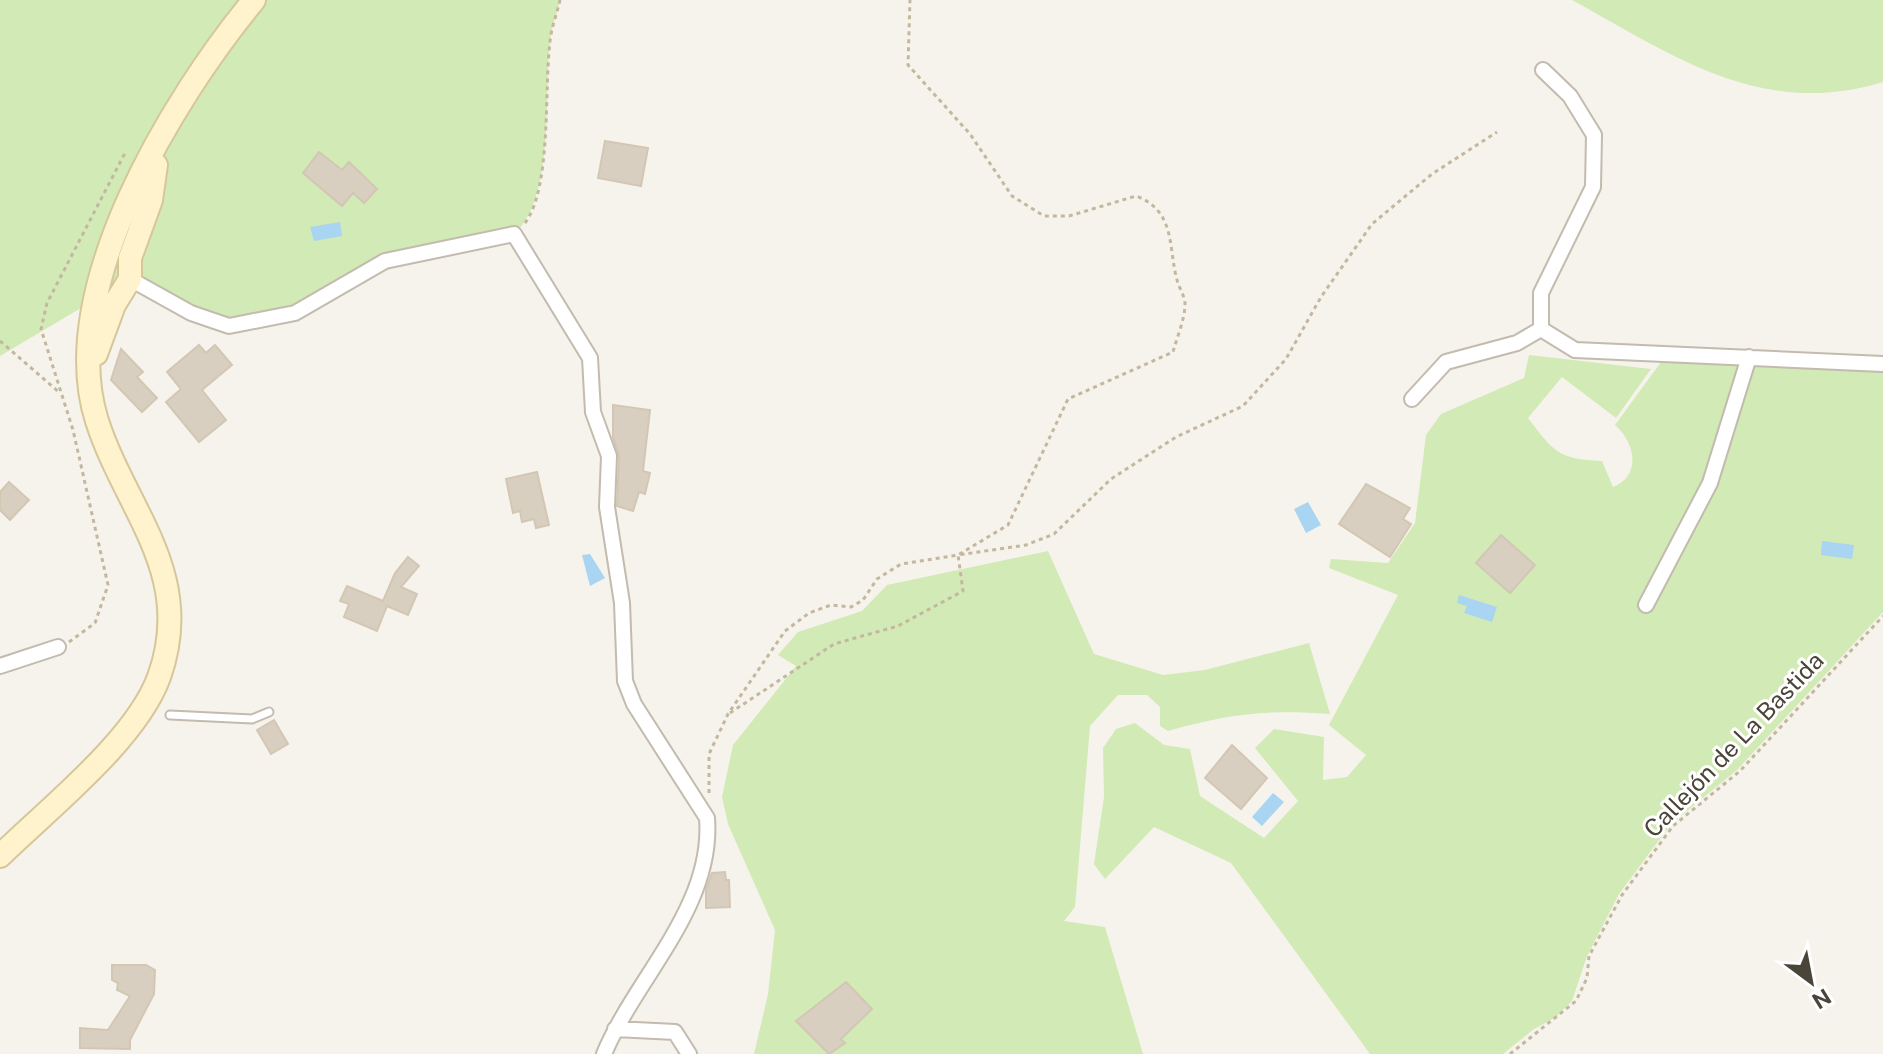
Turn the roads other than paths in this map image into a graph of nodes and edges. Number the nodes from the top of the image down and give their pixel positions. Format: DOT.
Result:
graph roads {
  1 [pos="254,0"];
  2 [pos="1543,70"];
  3 [pos="159,140"];
  4 [pos="130,279"];
  5 [pos="1541,329"];
  6 [pos="1749,357"];
  7 [pos="1883,364"];
  8 [pos="89,375"];
  9 [pos="1412,399"];
  10 [pos="1646,605"];
  11 [pos="58,647"];
  12 [pos="0,666"];
  13 [pos="269,712"];
  14 [pos="170,715"];
  15 [pos="0,856"];
  16 [pos="615,1029"];
  17 [pos="604,1054"];
  18 [pos="689,1054"];
  1 -- 3 [label="main road"];
  2 -- 5 [label="street"];
  3 -- 4 [label="main road"];
  3 -- 8 [label="main road"];
  4 -- 8 [label="main road"];
  4 -- 16 [label="street"];
  5 -- 6 [label="street"];
  5 -- 9 [label="street"];
  6 -- 7 [label="street"];
  6 -- 10 [label="street"];
  8 -- 15 [label="main road"];
  11 -- 12 [label="street"];
  13 -- 14 [label="lane"];
  16 -- 17 [label="street"];
  16 -- 18 [label="street"];
}
